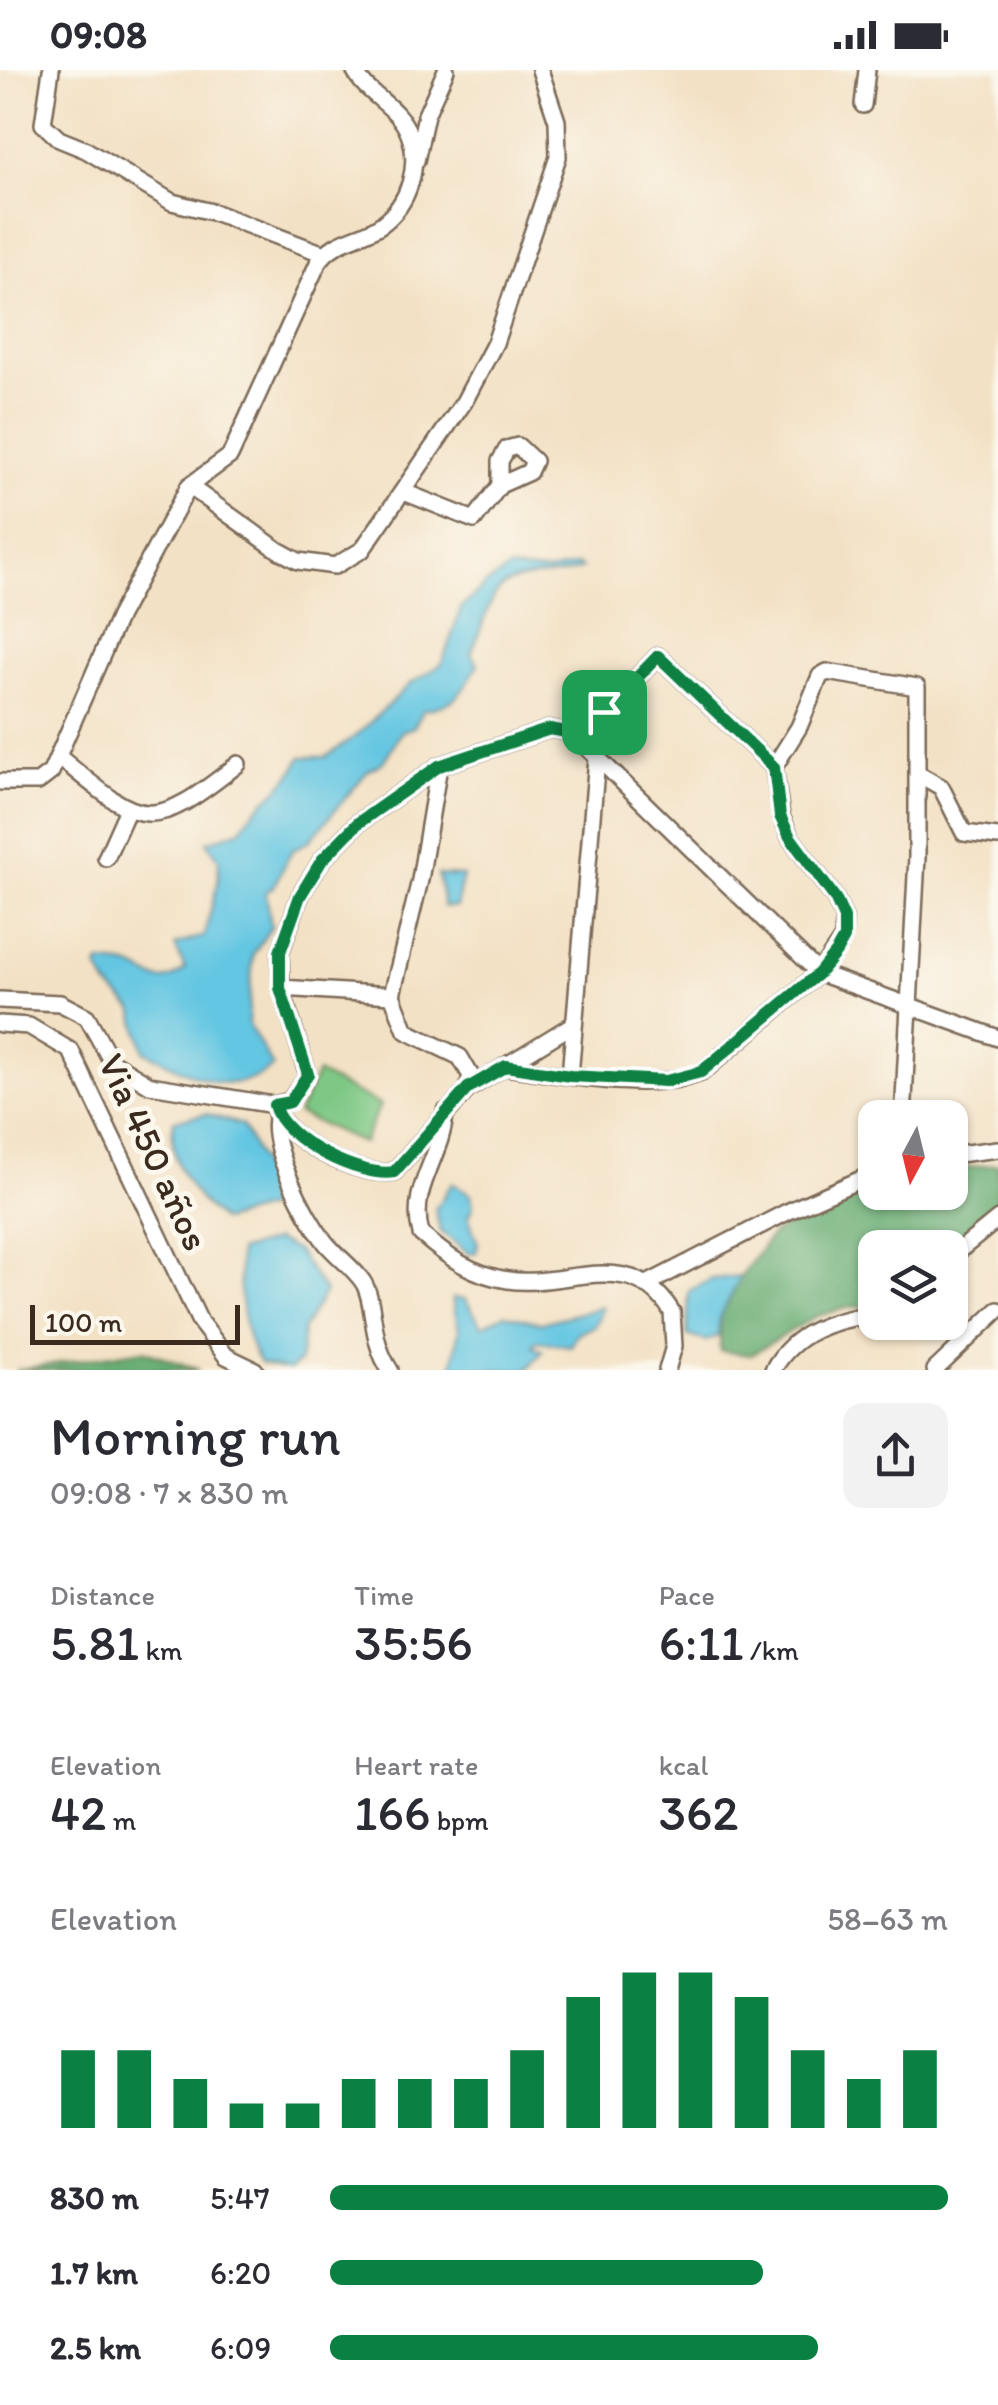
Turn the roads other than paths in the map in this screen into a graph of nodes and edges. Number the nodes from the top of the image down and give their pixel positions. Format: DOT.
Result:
graph roads {
  1 [pos="51,70"];
  2 [pos="354,70"];
  3 [pos="446,70"];
  4 [pos="540,70"];
  5 [pos="867,70"];
  6 [pos="863,105"];
  7 [pos="413,178"];
  8 [pos="324,254"];
  9 [pos="500,485"];
  10 [pos="189,486"];
  11 [pos="404,492"];
  12 [pos="572,733"];
  13 [pos="59,757"];
  14 [pos="597,758"];
  15 [pos="238,764"];
  16 [pos="439,766"];
  17 [pos="774,767"];
  18 [pos="918,774"];
  19 [pos="0,782"];
  20 [pos="128,811"];
  21 [pos="998,837"];
  22 [pos="106,858"];
  23 [pos="819,973"];
  24 [pos="280,988"];
  25 [pos="392,995"];
  26 [pos="0,1000"];
  27 [pos="912,1005"];
  28 [pos="8,1025"];
  29 [pos="572,1025"];
  30 [pos="998,1038"];
  31 [pos="506,1066"];
  32 [pos="570,1076"];
  33 [pos="468,1088"];
  34 [pos="904,1100"];
  35 [pos="276,1110"];
  36 [pos="445,1112"];
  37 [pos="998,1149"];
  38 [pos="968,1153"];
  39 [pos="858,1181"];
  40 [pos="998,1220"];
  41 [pos="968,1244"];
  42 [pos="644,1286"];
  43 [pos="998,1310"];
  44 [pos="858,1316"];
  45 [pos="255,1370"];
  46 [pos="390,1370"];
  47 [pos="667,1370"];
  48 [pos="773,1370"];
  49 [pos="935,1370"];
  1 -- 8 [label="street"];
  2 -- 7 [label="street"];
  3 -- 7 [label="street"];
  4 -- 11 [label="street"];
  5 -- 6 [label="street"];
  7 -- 8 [label="street"];
  8 -- 10 [label="street"];
  9 -- 11 [label="street"];
  10 -- 11 [label="street"];
  10 -- 13 [label="street"];
  12 -- 14 [label="street"];
  12 -- 16 [label="street"];
  12 -- 17 [label="street"];
  13 -- 19 [label="street"];
  13 -- 20 [label="street"];
  14 -- 23 [label="street"];
  14 -- 29 [label="street"];
  15 -- 20 [label="street"];
  16 -- 24 [label="street"];
  16 -- 25 [label="street"];
  17 -- 18 [label="street"];
  17 -- 23 [label="street"];
  18 -- 21 [label="street"];
  18 -- 27 [label="street"];
  20 -- 22 [label="street"];
  23 -- 27 [label="street"];
  23 -- 32 [label="street"];
  24 -- 25 [label="street"];
  24 -- 35 [label="street"];
  25 -- 33 [label="street"];
  26 -- 35 [label="street"];
  27 -- 30 [label="street"];
  27 -- 34 [label="street"];
  28 -- 45 [label="street, Via 450 años"];
  29 -- 31 [label="street"];
  29 -- 32 [label="street"];
  31 -- 32 [label="street"];
  31 -- 33 [label="street"];
  33 -- 36 [label="street"];
  35 -- 36 [label="street"];
  35 -- 46 [label="street"];
  36 -- 42 [label="street"];
  37 -- 38 [label="street"];
  39 -- 42 [label="street"];
  40 -- 41 [label="street"];
  42 -- 47 [label="street"];
  43 -- 49 [label="street"];
  44 -- 48 [label="street"];
}
